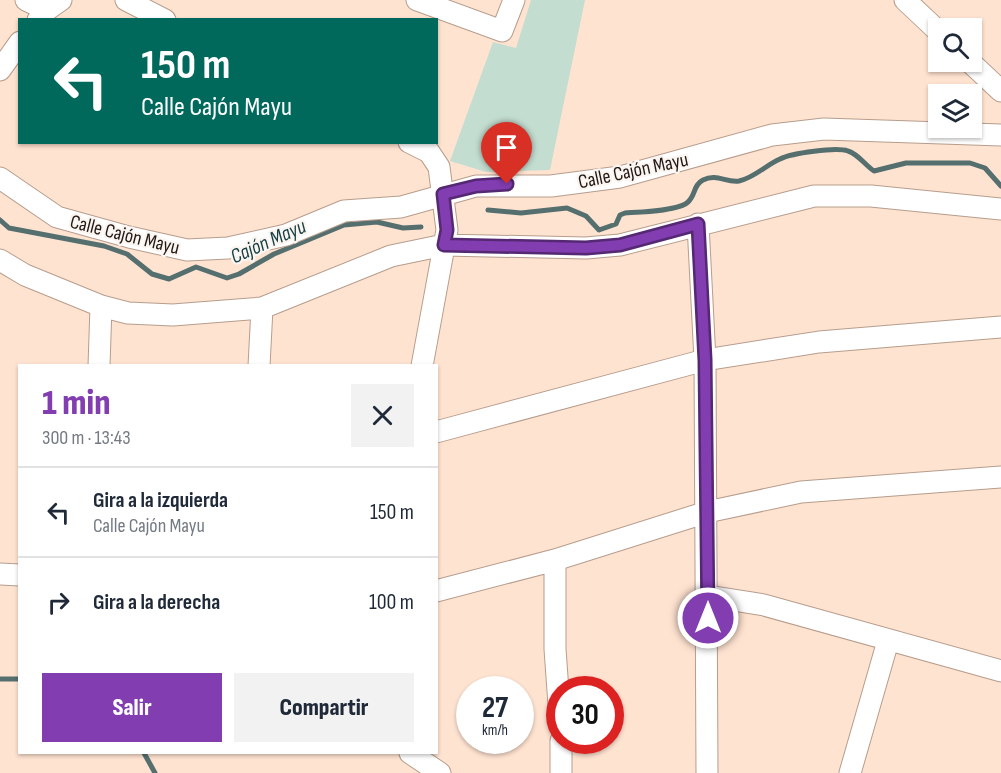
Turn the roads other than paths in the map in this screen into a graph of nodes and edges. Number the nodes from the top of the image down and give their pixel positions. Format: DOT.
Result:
graph roads {
  1 [pos="26,0"];
  2 [pos="126,0"];
  3 [pos="417,0"];
  4 [pos="514,0"];
  5 [pos="906,1"];
  6 [pos="49,10"];
  7 [pos="161,18"];
  8 [pos="928,22"];
  9 [pos="18,45"];
  10 [pos="0,70"];
  11 [pos="981,72"];
  12 [pos="1001,91"];
  13 [pos="1001,135"];
  14 [pos="413,144"];
  15 [pos="0,178"];
  16 [pos="443,194"];
  17 [pos="1001,209"];
  18 [pos="698,224"];
  19 [pos="444,245"];
  20 [pos="0,260"];
  21 [pos="101,306"];
  22 [pos="262,308"];
  23 [pos="1001,327"];
  24 [pos="705,360"];
  25 [pos="99,364"];
  26 [pos="259,364"];
  27 [pos="422,364"];
  28 [pos="438,431"];
  29 [pos="1001,477"];
  30 [pos="707,512"];
  31 [pos="555,560"];
  32 [pos="0,574"];
  33 [pos="18,575"];
  34 [pos="438,590"];
  35 [pos="708,596"];
  36 [pos="888,641"];
  37 [pos="1001,671"];
  38 [pos="557,676"];
  39 [pos="412,754"];
  40 [pos="561,754"];
  41 [pos="440,773"];
  42 [pos="561,773"];
  43 [pos="707,773"];
  44 [pos="850,773"];
  1 -- 6 [label="street"];
  2 -- 7 [label="street"];
  3 -- 4 [label="street"];
  5 -- 8 [label="street"];
  9 -- 10 [label="street"];
  11 -- 12 [label="street"];
  13 -- 16 [label="street, Calle Cajón Mayu"];
  14 -- 16 [label="street"];
  15 -- 16 [label="street, Calle Cajón Mayu"];
  16 -- 19 [label="street"];
  17 -- 18 [label="street"];
  18 -- 19 [label="street"];
  18 -- 24 [label="street"];
  19 -- 22 [label="street"];
  19 -- 27 [label="street"];
  20 -- 21 [label="street"];
  21 -- 22 [label="street"];
  21 -- 25 [label="street"];
  22 -- 26 [label="street"];
  23 -- 24 [label="street"];
  24 -- 28 [label="street"];
  24 -- 30 [label="street"];
  29 -- 30 [label="street"];
  30 -- 31 [label="street"];
  30 -- 35 [label="street"];
  31 -- 34 [label="street"];
  31 -- 38 [label="street"];
  32 -- 33 [label="street"];
  35 -- 36 [label="street"];
  35 -- 43 [label="street"];
  36 -- 37 [label="street"];
  36 -- 44 [label="street"];
  39 -- 41 [label="street"];
  40 -- 42 [label="street"];
}
